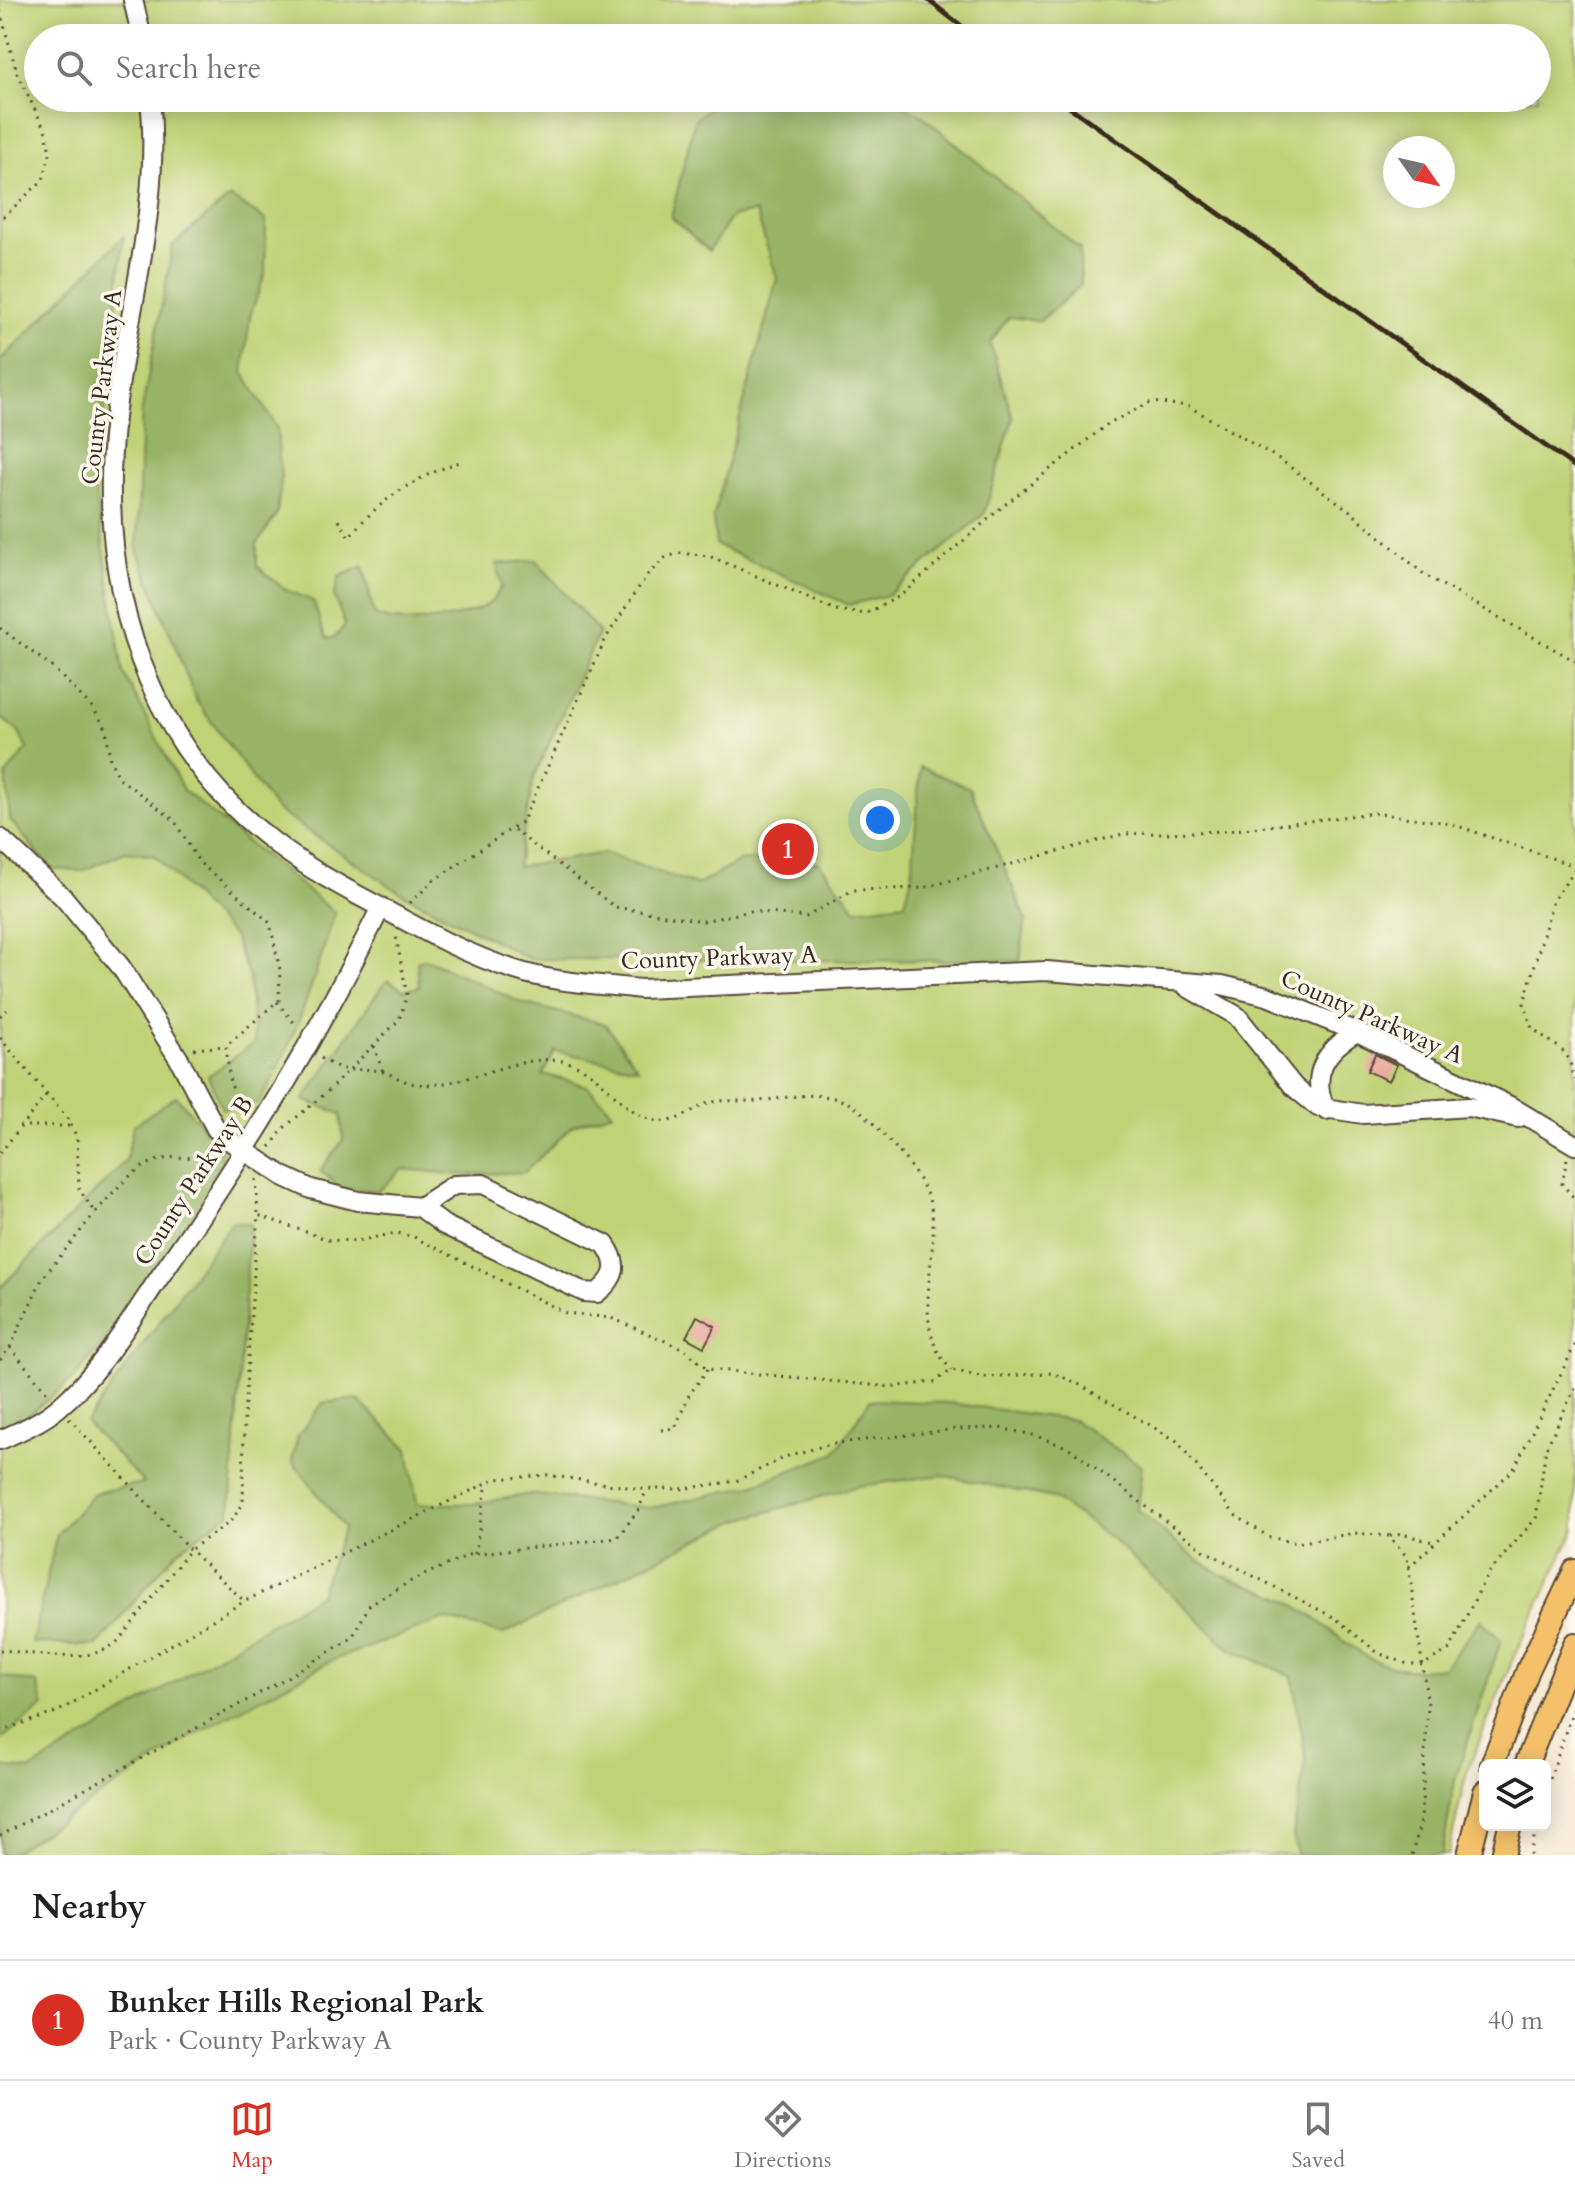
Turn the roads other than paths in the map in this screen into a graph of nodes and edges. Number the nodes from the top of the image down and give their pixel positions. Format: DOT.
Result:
graph roads {
  1 [pos="133,0"];
  2 [pos="139,24"];
  3 [pos="150,112"];
  4 [pos="0,838"];
  5 [pos="381,907"];
  6 [pos="1181,984"];
  7 [pos="1357,1032"];
  8 [pos="1326,1110"];
  9 [pos="1534,1122"];
  10 [pos="1572,1151"];
  11 [pos="246,1152"];
  12 [pos="420,1207"];
  13 [pos="0,1440"];
  14 [pos="1575,1571"];
  15 [pos="1575,1644"];
  16 [pos="1494,1759"];
  17 [pos="1528,1759"];
  18 [pos="1479,1816"];
  19 [pos="1509,1831"];
  20 [pos="1469,1855"];
  21 [pos="1503,1855"];
  1 -- 2 [label="street"];
  3 -- 5 [label="street, County Parkway A"];
  4 -- 11 [label="street"];
  5 -- 6 [label="street, County Parkway A"];
  5 -- 11 [label="street, County Parkway B"];
  6 -- 7 [label="street, County Parkway A"];
  6 -- 8 [label="street, County Parkway A"];
  7 -- 8 [label="street"];
  7 -- 9 [label="street, County Parkway A"];
  8 -- 9 [label="street, County Parkway A"];
  9 -- 10 [label="street, County Parkway A"];
  11 -- 12 [label="street"];
  11 -- 13 [label="street, County Parkway B"];
  12 -- 12 [label="street"];
  14 -- 16 [label="main road"];
  15 -- 17 [label="main road"];
  18 -- 20 [label="main road"];
  19 -- 21 [label="main road"];
}
